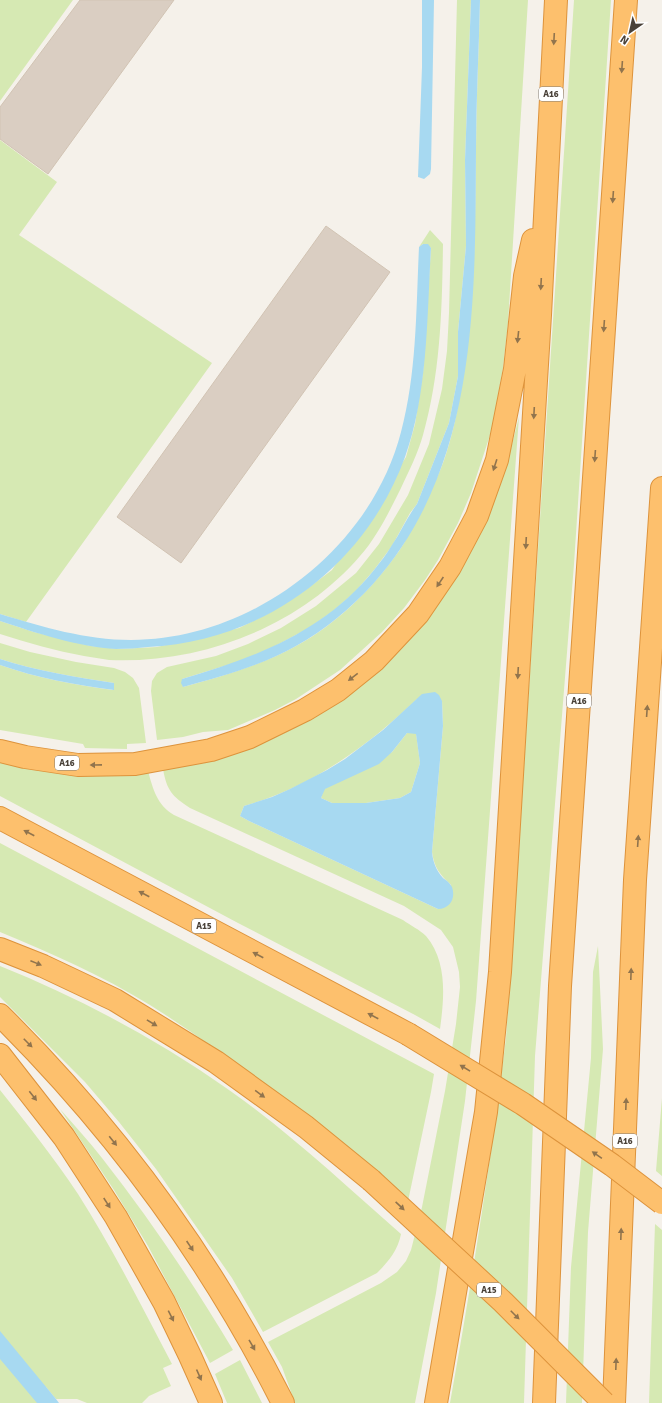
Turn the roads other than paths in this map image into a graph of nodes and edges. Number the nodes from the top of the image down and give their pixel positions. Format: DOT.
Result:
graph roads {
  1 [pos="556,0"];
  2 [pos="626,0"];
  3 [pos="545,189"];
  4 [pos="662,488"];
  5 [pos="0,751"];
  6 [pos="0,818"];
  7 [pos="0,949"];
  8 [pos="0,1015"];
  9 [pos="0,1055"];
  10 [pos="662,1203"];
  11 [pos="210,1399"];
  12 [pos="283,1403"];
  13 [pos="436,1403"];
  14 [pos="544,1403"];
  15 [pos="604,1403"];
  16 [pos="614,1403"];
  1 -- 3 [label="highway, A16, one-way"];
  2 -- 14 [label="highway, A16, one-way"];
  3 -- 5 [label="highway, A16, one-way"];
  3 -- 13 [label="highway, A16, one-way"];
  16 -- 4 [label="highway, A16, one-way"];
  10 -- 6 [label="highway, A15, one-way, bridge"];
  7 -- 15 [label="highway, A15, one-way, bridge"];
  8 -- 12 [label="highway, one-way"];
  9 -- 11 [label="highway, one-way"];
}
